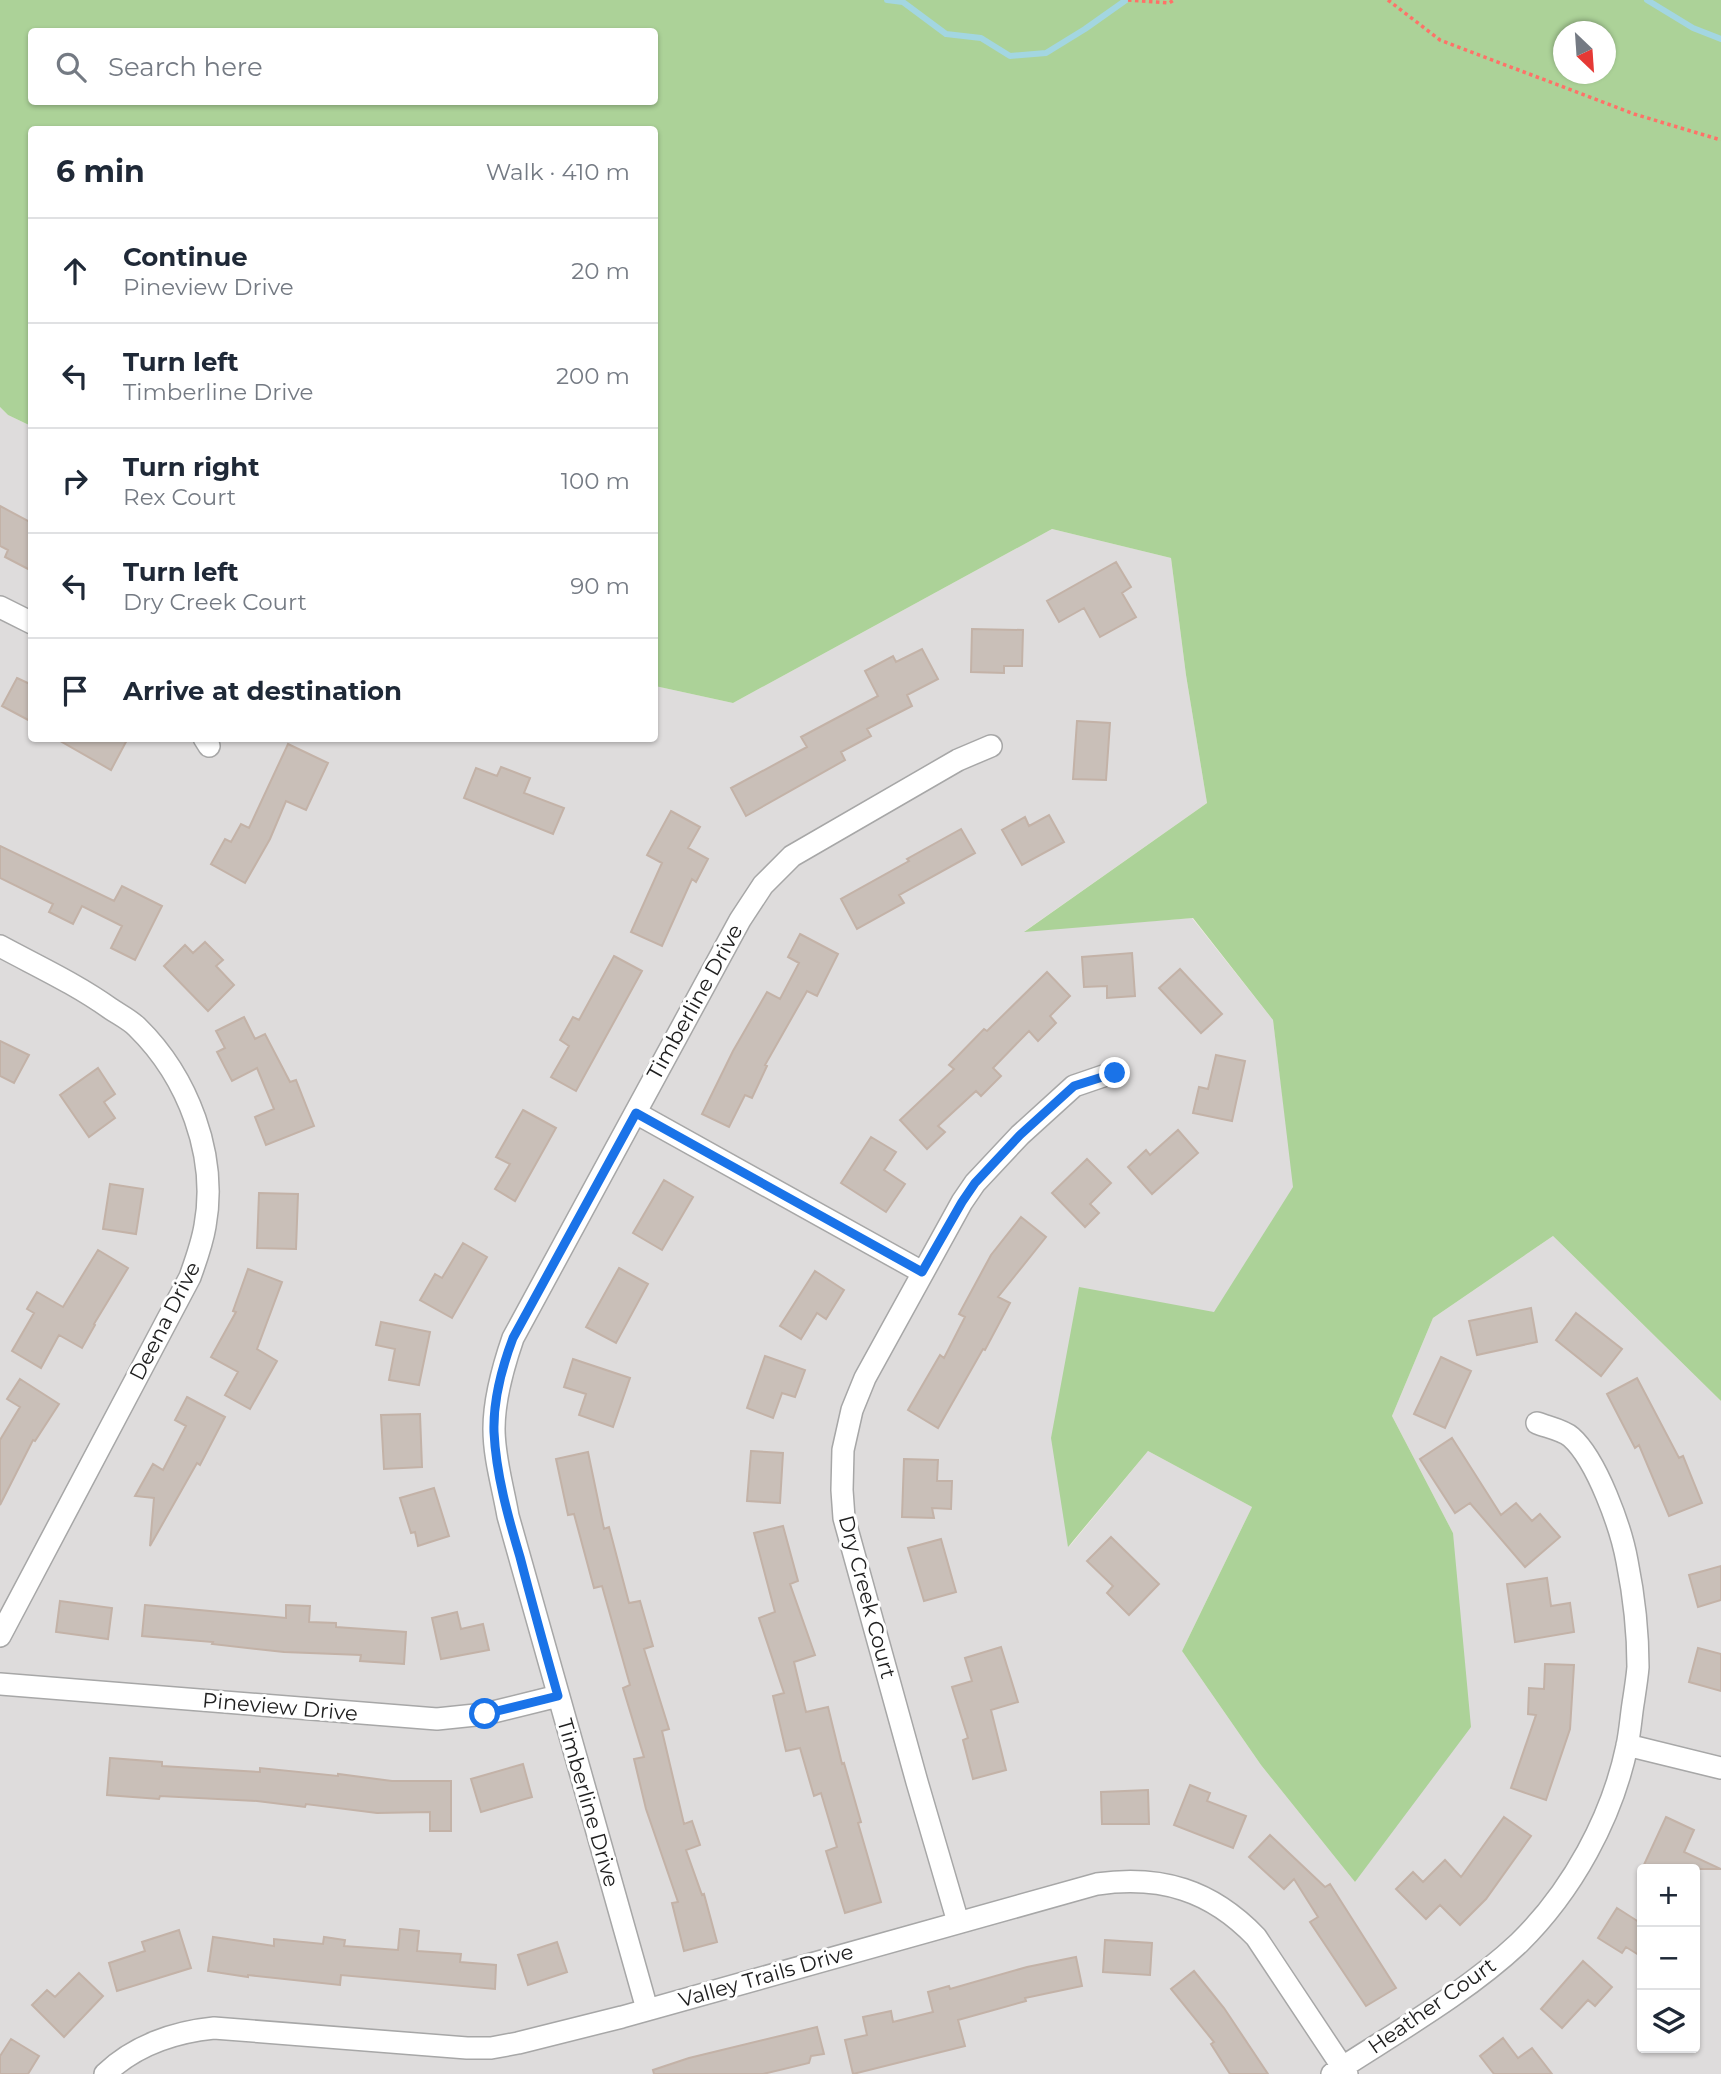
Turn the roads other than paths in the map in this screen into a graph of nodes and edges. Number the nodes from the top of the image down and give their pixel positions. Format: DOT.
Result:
graph roads {
  1 [pos="0,607"];
  2 [pos="28,621"];
  3 [pos="991,746"];
  4 [pos="0,946"];
  5 [pos="1115,1073"];
  6 [pos="636,1113"];
  7 [pos="922,1272"];
  8 [pos="1537,1423"];
  9 [pos="0,1636"];
  10 [pos="0,1684"];
  11 [pos="558,1696"];
  12 [pos="1627,1745"];
  13 [pos="1721,1768"];
  14 [pos="958,1922"];
  15 [pos="647,2009"];
  16 [pos="1340,2072"];
  17 [pos="105,2074"];
  1 -- 2 [label="street"];
  3 -- 6 [label="street, Timberline Drive"];
  4 -- 9 [label="street, Deena Drive"];
  5 -- 7 [label="street, Dry Creek Court"];
  6 -- 7 [label="street"];
  6 -- 11 [label="street, Timberline Drive"];
  7 -- 14 [label="street, Dry Creek Court"];
  8 -- 12 [label="street, Heather Court"];
  10 -- 11 [label="street, Pineview Drive"];
  11 -- 15 [label="street, Timberline Drive"];
  12 -- 13 [label="street"];
  12 -- 16 [label="street, Heather Court"];
  14 -- 15 [label="street, Valley Trails Drive"];
  14 -- 16 [label="street, Valley Trails Drive"];
  15 -- 17 [label="street, Valley Trails Drive"];
}
